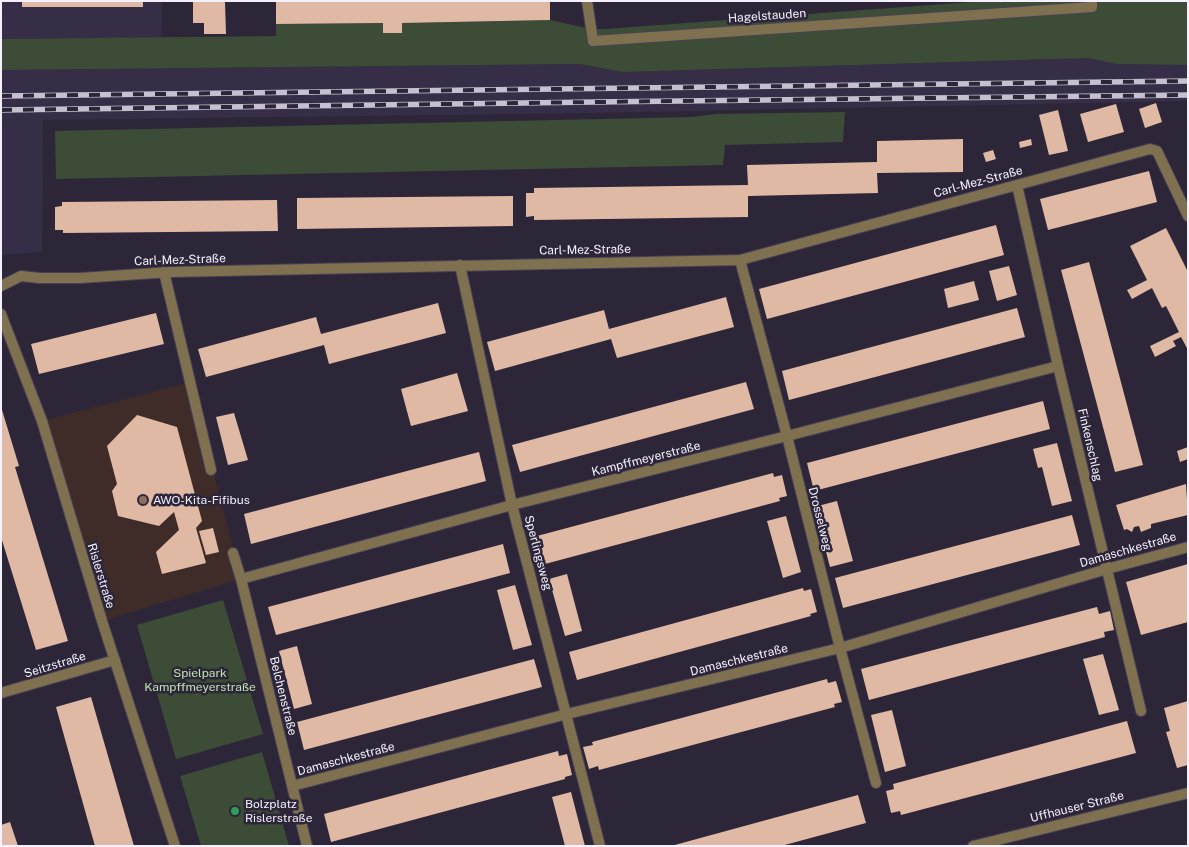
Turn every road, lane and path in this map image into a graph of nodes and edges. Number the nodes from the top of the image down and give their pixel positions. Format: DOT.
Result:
graph roads {
  1 [pos="587,1"];
  2 [pos="1092,4"];
  3 [pos="1017,185"];
  4 [pos="1188,216"];
  5 [pos="740,260"];
  6 [pos="460,265"];
  7 [pos="164,272"];
  8 [pos="1,286"];
  9 [pos="1,314"];
  10 [pos="1058,366"];
  11 [pos="787,436"];
  12 [pos="211,470"];
  13 [pos="512,505"];
  14 [pos="1188,546"];
  15 [pos="232,553"];
  16 [pos="1106,568"];
  17 [pos="241,580"];
  18 [pos="840,648"];
  19 [pos="115,660"];
  20 [pos="1,693"];
  21 [pos="1141,711"];
  22 [pos="567,714"];
  23 [pos="876,783"];
  24 [pos="292,786"];
  25 [pos="1188,793"];
  26 [pos="175,846"];
  27 [pos="307,846"];
  28 [pos="600,846"];
  29 [pos="973,846"];
  1 -- 2 [label="street, Hagelstauden"];
  3 -- 4 [label="street, Carl-Mez-Straße"];
  3 -- 5 [label="street, Carl-Mez-Straße"];
  3 -- 10 [label="street, Finkenschlag"];
  5 -- 6 [label="street, Carl-Mez-Straße"];
  5 -- 11 [label="street, Drosselweg"];
  6 -- 7 [label="street, Carl-Mez-Straße"];
  6 -- 13 [label="street, Sperlingsweg"];
  7 -- 8 [label="street, Carl-Mez-Straße"];
  7 -- 12 [label="street"];
  9 -- 19 [label="street, Rislerstraße"];
  10 -- 11 [label="street, Kampffmeyerstraße"];
  10 -- 16 [label="street, Finkenschlag"];
  11 -- 13 [label="street, Kampffmeyerstraße"];
  11 -- 18 [label="street, Drosselweg"];
  13 -- 17 [label="street, Kampffmeyerstraße"];
  13 -- 22 [label="street, Sperlingsweg"];
  14 -- 16 [label="street, Damaschkestraße"];
  15 -- 17 [label="street, Belchenstraße"];
  16 -- 18 [label="street, Damaschkestraße"];
  16 -- 21 [label="street, Finkenschlag"];
  17 -- 24 [label="street, Belchenstraße"];
  18 -- 22 [label="street, Damaschkestraße"];
  18 -- 23 [label="street, Drosselweg"];
  19 -- 20 [label="street, Seitzstraße"];
  19 -- 26 [label="street, Rislerstraße"];
  22 -- 24 [label="street, Damaschkestraße"];
  22 -- 28 [label="street, Sperlingsweg"];
  24 -- 27 [label="street, Belchenstraße"];
  25 -- 29 [label="street, Uffhauser Straße"];
}
